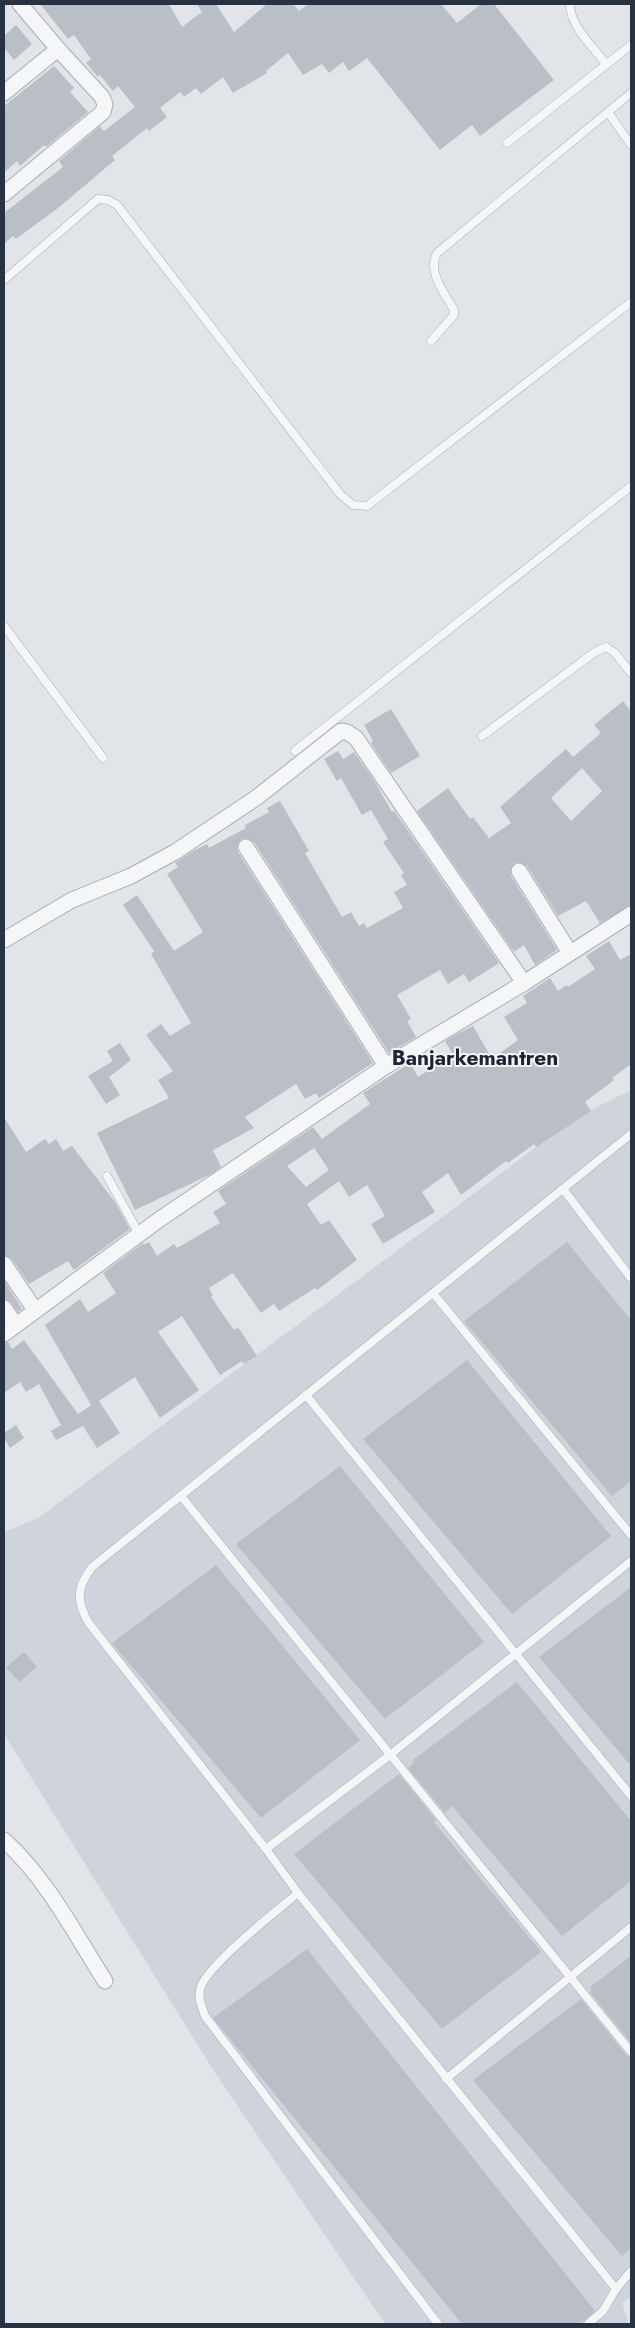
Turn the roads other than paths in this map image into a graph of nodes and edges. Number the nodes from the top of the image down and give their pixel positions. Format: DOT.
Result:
graph roads {
  1 [pos="20,4"];
  2 [pos="570,4"];
  3 [pos="631,45"];
  4 [pos="58,49"];
  5 [pos="606,64"];
  6 [pos="4,93"];
  7 [pos="631,93"];
  8 [pos="608,112"];
  9 [pos="507,143"];
  10 [pos="631,145"];
  11 [pos="4,194"];
  12 [pos="4,280"];
  13 [pos="631,302"];
  14 [pos="431,341"];
  15 [pos="631,486"];
  16 [pos="4,626"];
  17 [pos="631,673"];
  18 [pos="482,736"];
  19 [pos="295,751"];
  20 [pos="103,758"];
  21 [pos="246,847"];
  22 [pos="519,871"];
  23 [pos="631,914"];
  24 [pos="4,940"];
  25 [pos="570,953"];
  26 [pos="524,983"];
  27 [pos="386,1066"];
  28 [pos="631,1134"];
  29 [pos="107,1176"];
  30 [pos="563,1189"];
  31 [pos="140,1234"];
  32 [pos="4,1264"];
  33 [pos="631,1278"];
  34 [pos="433,1293"];
  35 [pos="4,1308"];
  36 [pos="34,1310"];
  37 [pos="10,1330"];
  38 [pos="306,1395"];
  39 [pos="180,1496"];
  40 [pos="631,1535"];
  41 [pos="631,1561"];
  42 [pos="516,1654"];
  43 [pos="390,1755"];
  44 [pos="631,1796"];
  45 [pos="4,1840"];
  46 [pos="266,1848"];
  47 [pos="298,1894"];
  48 [pos="631,1927"];
  49 [pos="570,1978"];
  50 [pos="104,1982"];
  51 [pos="631,2052"];
  52 [pos="446,2079"];
  53 [pos="631,2271"];
  54 [pos="616,2289"];
  55 [pos="438,2324"];
  56 [pos="588,2324"];
  1 -- 4 [label="street"];
  2 -- 5 [label="lane"];
  3 -- 5 [label="lane"];
  4 -- 6 [label="street"];
  4 -- 11 [label="street"];
  5 -- 9 [label="lane"];
  7 -- 8 [label="lane"];
  8 -- 10 [label="lane"];
  8 -- 14 [label="lane"];
  12 -- 13 [label="lane"];
  15 -- 19 [label="lane"];
  16 -- 20 [label="lane"];
  17 -- 18 [label="lane"];
  21 -- 27 [label="street"];
  22 -- 25 [label="street"];
  23 -- 25 [label="street"];
  24 -- 26 [label="street"];
  25 -- 26 [label="street"];
  26 -- 27 [label="street"];
  27 -- 31 [label="street"];
  28 -- 30 [label="lane"];
  29 -- 31 [label="lane"];
  30 -- 33 [label="lane"];
  30 -- 34 [label="lane"];
  31 -- 36 [label="street"];
  32 -- 36 [label="street"];
  34 -- 38 [label="lane"];
  34 -- 40 [label="lane"];
  35 -- 37 [label="street"];
  36 -- 37 [label="street"];
  38 -- 39 [label="lane"];
  38 -- 42 [label="lane"];
  39 -- 43 [label="lane"];
  39 -- 46 [label="lane"];
  41 -- 42 [label="lane"];
  42 -- 43 [label="lane"];
  42 -- 44 [label="lane"];
  43 -- 46 [label="lane"];
  43 -- 49 [label="lane"];
  45 -- 50 [label="street"];
  46 -- 47 [label="lane"];
  47 -- 52 [label="lane"];
  47 -- 55 [label="lane"];
  48 -- 49 [label="lane"];
  49 -- 51 [label="lane"];
  49 -- 52 [label="lane"];
  52 -- 54 [label="lane"];
  53 -- 54 [label="lane"];
  54 -- 56 [label="lane"];
}
